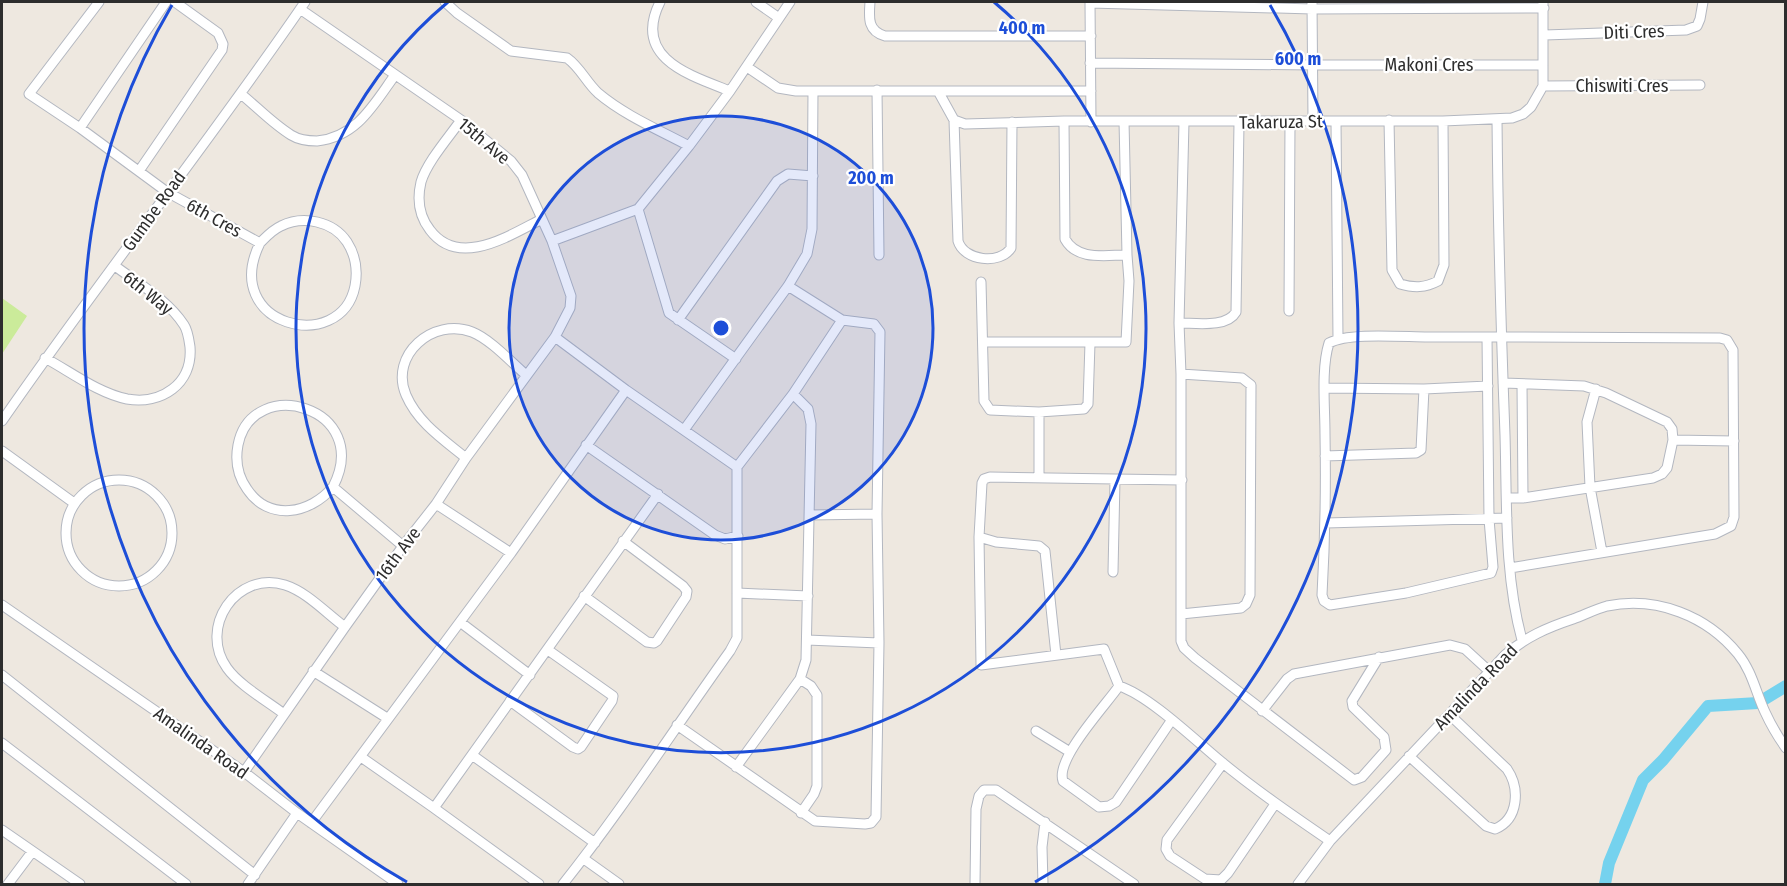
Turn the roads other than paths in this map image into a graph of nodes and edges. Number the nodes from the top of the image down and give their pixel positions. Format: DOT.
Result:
graph roads {
  1 [pos="99,2"];
  2 [pos="166,2"];
  3 [pos="175,2"];
  4 [pos="445,2"];
  5 [pos="660,2"];
  6 [pos="756,2"];
  7 [pos="790,2"];
  8 [pos="870,2"];
  9 [pos="1089,2"];
  10 [pos="1703,2"];
  11 [pos="302,5"];
  12 [pos="1312,5"];
  13 [pos="1544,5"];
  14 [pos="779,18"];
  15 [pos="1545,35"];
  16 [pos="1091,36"];
  17 [pos="1090,63"];
  18 [pos="1544,64"];
  19 [pos="1314,65"];
  20 [pos="747,67"];
  21 [pos="395,75"];
  22 [pos="1700,85"];
  23 [pos="1543,86"];
  24 [pos="877,90"];
  25 [pos="1091,90"];
  26 [pos="730,91"];
  27 [pos="813,91"];
  28 [pos="938,91"];
  29 [pos="241,93"];
  30 [pos="461,120"];
  31 [pos="954,120"];
  32 [pos="1313,120"];
  33 [pos="1389,120"];
  34 [pos="1497,120"];
  35 [pos="1124,121"];
  36 [pos="1336,121"];
  37 [pos="1443,121"];
  38 [pos="1012,122"];
  39 [pos="1064,122"];
  40 [pos="1092,122"];
  41 [pos="1184,122"];
  42 [pos="1290,122"];
  43 [pos="1239,123"];
  44 [pos="80,128"];
  45 [pos="689,146"];
  46 [pos="139,171"];
  47 [pos="813,176"];
  48 [pos="167,192"];
  49 [pos="638,209"];
  50 [pos="542,219"];
  51 [pos="552,241"];
  52 [pos="260,243"];
  53 [pos="879,255"];
  54 [pos="1126,255"];
  55 [pos="115,266"];
  56 [pos="981,282"];
  57 [pos="788,286"];
  58 [pos="1289,310"];
  59 [pos="678,320"];
  60 [pos="842,320"];
  61 [pos="1179,323"];
  62 [pos="1500,336"];
  63 [pos="555,337"];
  64 [pos="1487,337"];
  65 [pos="1338,338"];
  66 [pos="983,342"];
  67 [pos="1090,343"];
  68 [pos="45,358"];
  69 [pos="736,359"];
  70 [pos="1182,374"];
  71 [pos="526,375"];
  72 [pos="1503,382"];
  73 [pos="1522,384"];
  74 [pos="1488,386"];
  75 [pos="1325,388"];
  76 [pos="1424,389"];
  77 [pos="1596,389"];
  78 [pos="626,390"];
  79 [pos="793,394"];
  80 [pos="1039,412"];
  81 [pos="2,421"];
  82 [pos="684,430"];
  83 [pos="1673,440"];
  84 [pos="1734,441"];
  85 [pos="586,445"];
  86 [pos="2,451"];
  87 [pos="1325,456"];
  88 [pos="466,458"];
  89 [pos="737,467"];
  90 [pos="1039,476"];
  91 [pos="1115,480"];
  92 [pos="1182,480"];
  93 [pos="333,487"];
  94 [pos="1590,487"];
  95 [pos="658,494"];
  96 [pos="1507,498"];
  97 [pos="1523,498"];
  98 [pos="74,503"];
  99 [pos="436,504"];
  100 [pos="877,514"];
  101 [pos="810,515"];
  102 [pos="1507,518"];
  103 [pos="1489,519"];
  104 [pos="1326,523"];
  105 [pos="738,536"];
  106 [pos="980,537"];
  107 [pos="623,541"];
  108 [pos="403,546"];
  109 [pos="1602,552"];
  110 [pos="511,553"];
  111 [pos="1510,568"];
  112 [pos="1113,572"];
  113 [pos="738,593"];
  114 [pos="584,596"];
  115 [pos="808,596"];
  116 [pos="2,605"];
  117 [pos="1181,614"];
  118 [pos="460,621"];
  119 [pos="345,627"];
  120 [pos="807,640"];
  121 [pos="1522,640"];
  122 [pos="879,643"];
  123 [pos="548,650"];
  124 [pos="1056,655"];
  125 [pos="1379,657"];
  126 [pos="313,671"];
  127 [pos="1490,671"];
  128 [pos="2,675"];
  129 [pos="530,675"];
  130 [pos="800,679"];
  131 [pos="1119,686"];
  132 [pos="510,701"];
  133 [pos="1262,711"];
  134 [pos="284,714"];
  135 [pos="1450,715"];
  136 [pos="387,718"];
  137 [pos="1172,721"];
  138 [pos="677,725"];
  139 [pos="1036,731"];
  140 [pos="2,743"];
  141 [pos="1785,748"];
  142 [pos="1070,752"];
  143 [pos="472,755"];
  144 [pos="1409,756"];
  145 [pos="361,757"];
  146 [pos="1223,763"];
  147 [pos="736,767"];
  148 [pos="244,772"];
  149 [pos="1275,804"];
  150 [pos="434,808"];
  151 [pos="297,813"];
  152 [pos="801,813"];
  153 [pos="311,822"];
  154 [pos="1045,822"];
  155 [pos="2,830"];
  156 [pos="1330,841"];
  157 [pos="594,843"];
  158 [pos="32,852"];
  159 [pos="584,859"];
  160 [pos="255,875"];
  161 [pos="8,885"];
  162 [pos="80,885"];
  163 [pos="186,885"];
  164 [pos="248,885"];
  165 [pos="398,885"];
  166 [pos="539,885"];
  167 [pos="563,885"];
  168 [pos="619,885"];
  169 [pos="975,885"];
  170 [pos="1044,885"];
  171 [pos="1134,885"];
  172 [pos="1298,885"];
  1 -- 44 [label="street, 6th Cres"];
  2 -- 44 [label="street"];
  3 -- 46 [label="street"];
  4 -- 45 [label="street"];
  5 -- 26 [label="street"];
  6 -- 14 [label="street"];
  7 -- 14 [label="street"];
  8 -- 16 [label="street"];
  9 -- 12 [label="street"];
  9 -- 16 [label="street"];
  10 -- 15 [label="street, Diti Cres"];
  11 -- 21 [label="street, 15th Ave"];
  11 -- 29 [label="street, Gumbe Road"];
  12 -- 13 [label="street"];
  12 -- 19 [label="street"];
  13 -- 15 [label="street"];
  14 -- 20 [label="street"];
  15 -- 18 [label="street"];
  16 -- 17 [label="street"];
  17 -- 19 [label="street, Makoni Cres"];
  17 -- 25 [label="street"];
  18 -- 19 [label="street, Makoni Cres"];
  18 -- 23 [label="street"];
  19 -- 32 [label="street"];
  20 -- 26 [label="street"];
  20 -- 27 [label="street"];
  21 -- 29 [label="street"];
  21 -- 30 [label="street, 15th Ave"];
  22 -- 23 [label="street, Chiswiti Cres"];
  23 -- 34 [label="street, Takaruza St"];
  24 -- 27 [label="street"];
  24 -- 28 [label="street"];
  24 -- 53 [label="street"];
  25 -- 28 [label="street"];
  25 -- 40 [label="street"];
  26 -- 45 [label="street"];
  27 -- 47 [label="street"];
  28 -- 31 [label="street"];
  29 -- 48 [label="street, Gumbe Road"];
  30 -- 50 [label="street, 15th Ave"];
  30 -- 50 [label="street"];
  31 -- 38 [label="street, Takaruza St"];
  31 -- 38 [label="street"];
  32 -- 36 [label="street, Takaruza St"];
  32 -- 42 [label="street, Takaruza St"];
  33 -- 36 [label="street, Takaruza St"];
  33 -- 37 [label="street, Takaruza St"];
  33 -- 37 [label="street"];
  34 -- 37 [label="street, Takaruza St"];
  34 -- 62 [label="street"];
  35 -- 40 [label="street, Takaruza St"];
  35 -- 41 [label="street, Takaruza St"];
  35 -- 54 [label="street"];
  36 -- 65 [label="street"];
  38 -- 39 [label="street, Takaruza St"];
  39 -- 40 [label="street, Takaruza St"];
  39 -- 54 [label="street"];
  41 -- 43 [label="street, Takaruza St"];
  41 -- 61 [label="street"];
  42 -- 43 [label="street, Takaruza St"];
  42 -- 58 [label="street"];
  43 -- 61 [label="street"];
  44 -- 46 [label="street, 6th Cres"];
  45 -- 49 [label="street"];
  46 -- 48 [label="street, 6th Cres"];
  47 -- 57 [label="street"];
  47 -- 59 [label="street"];
  48 -- 52 [label="street, 6th Cres"];
  48 -- 55 [label="street, Gumbe Road"];
  49 -- 51 [label="street"];
  49 -- 59 [label="street"];
  50 -- 51 [label="street, 15th Ave"];
  51 -- 63 [label="street, 15th Ave"];
  52 -- 52 [label="street, 6th Cres"];
  54 -- 67 [label="street"];
  55 -- 68 [label="street, Gumbe Road"];
  55 -- 68 [label="street, 6th Way"];
  56 -- 66 [label="street"];
  57 -- 60 [label="street"];
  57 -- 69 [label="street"];
  59 -- 69 [label="street"];
  60 -- 79 [label="street"];
  60 -- 100 [label="street"];
  61 -- 70 [label="street"];
  62 -- 64 [label="street"];
  62 -- 72 [label="street"];
  62 -- 84 [label="street"];
  63 -- 71 [label="street, 16th Ave"];
  63 -- 78 [label="street"];
  64 -- 65 [label="street"];
  64 -- 74 [label="street"];
  65 -- 75 [label="street"];
  66 -- 67 [label="street"];
  66 -- 80 [label="street"];
  67 -- 80 [label="street"];
  68 -- 81 [label="street, Gumbe Road"];
  69 -- 82 [label="street"];
  70 -- 92 [label="street"];
  70 -- 117 [label="street"];
  71 -- 88 [label="street, 16th Ave"];
  71 -- 88 [label="street"];
  72 -- 73 [label="street"];
  72 -- 96 [label="street"];
  73 -- 77 [label="street"];
  73 -- 97 [label="street"];
  74 -- 76 [label="street"];
  74 -- 103 [label="street"];
  75 -- 76 [label="street"];
  75 -- 87 [label="street"];
  76 -- 87 [label="street"];
  77 -- 83 [label="street"];
  77 -- 94 [label="street"];
  78 -- 82 [label="street"];
  78 -- 85 [label="street"];
  79 -- 89 [label="street"];
  79 -- 101 [label="street"];
  80 -- 90 [label="street"];
  82 -- 89 [label="street"];
  83 -- 84 [label="street"];
  83 -- 94 [label="street"];
  84 -- 109 [label="street"];
  85 -- 95 [label="street"];
  85 -- 110 [label="street"];
  86 -- 98 [label="street"];
  87 -- 104 [label="street"];
  88 -- 99 [label="street, 16th Ave"];
  89 -- 105 [label="street"];
  90 -- 91 [label="street"];
  90 -- 106 [label="street"];
  91 -- 92 [label="street"];
  91 -- 112 [label="street"];
  92 -- 117 [label="street"];
  93 -- 93 [label="street"];
  93 -- 108 [label="street"];
  94 -- 97 [label="street"];
  94 -- 109 [label="street"];
  95 -- 105 [label="street"];
  95 -- 107 [label="street"];
  96 -- 97 [label="street"];
  96 -- 102 [label="street"];
  98 -- 98 [label="street"];
  99 -- 108 [label="street, 16th Ave"];
  99 -- 110 [label="street"];
  100 -- 101 [label="street"];
  100 -- 122 [label="street"];
  101 -- 115 [label="street"];
  102 -- 103 [label="street"];
  102 -- 111 [label="street"];
  103 -- 104 [label="street"];
  103 -- 104 [label="street"];
  105 -- 113 [label="street"];
  106 -- 124 [label="street"];
  106 -- 124 [label="street"];
  107 -- 114 [label="street"];
  107 -- 114 [label="street"];
  108 -- 119 [label="street, 16th Ave"];
  109 -- 111 [label="street"];
  110 -- 118 [label="street"];
  111 -- 121 [label="street"];
  113 -- 115 [label="street"];
  113 -- 138 [label="street"];
  114 -- 123 [label="street"];
  115 -- 120 [label="street"];
  116 -- 148 [label="street, Amalinda Road"];
  117 -- 133 [label="street"];
  118 -- 129 [label="street"];
  118 -- 136 [label="street"];
  119 -- 126 [label="street, 16th Ave"];
  119 -- 134 [label="street"];
  120 -- 122 [label="street"];
  120 -- 130 [label="street"];
  121 -- 127 [label="street, Amalinda Road"];
  121 -- 141 [label="street, Amalinda Road"];
  122 -- 152 [label="street"];
  123 -- 129 [label="street"];
  123 -- 132 [label="street"];
  124 -- 131 [label="street"];
  125 -- 127 [label="street"];
  125 -- 133 [label="street"];
  125 -- 133 [label="street"];
  126 -- 134 [label="street, 16th Ave"];
  126 -- 136 [label="street"];
  127 -- 135 [label="street, Amalinda Road"];
  128 -- 160 [label="street"];
  129 -- 132 [label="street"];
  130 -- 147 [label="street"];
  130 -- 152 [label="street"];
  131 -- 137 [label="street"];
  131 -- 142 [label="street"];
  132 -- 143 [label="street"];
  134 -- 148 [label="street, 16th Ave"];
  135 -- 144 [label="street, Amalinda Road"];
  135 -- 144 [label="street"];
  136 -- 145 [label="street"];
  137 -- 142 [label="street"];
  137 -- 146 [label="street"];
  138 -- 147 [label="street"];
  138 -- 157 [label="street"];
  139 -- 142 [label="street"];
  140 -- 163 [label="street"];
  143 -- 150 [label="street"];
  143 -- 157 [label="street"];
  144 -- 156 [label="street, Amalinda Road"];
  145 -- 150 [label="street"];
  145 -- 153 [label="street"];
  146 -- 149 [label="street"];
  146 -- 149 [label="street"];
  147 -- 152 [label="street"];
  148 -- 151 [label="street, Amalinda Road"];
  149 -- 156 [label="street"];
  150 -- 166 [label="street"];
  151 -- 153 [label="street, Amalinda Road"];
  151 -- 160 [label="street"];
  153 -- 165 [label="street, Amalinda Road"];
  154 -- 169 [label="street"];
  154 -- 170 [label="street"];
  154 -- 171 [label="street"];
  155 -- 158 [label="street"];
  156 -- 172 [label="street, Amalinda Road"];
  157 -- 159 [label="street"];
  158 -- 161 [label="street"];
  158 -- 162 [label="street"];
  159 -- 167 [label="street"];
  159 -- 168 [label="street"];
  160 -- 164 [label="street"];
}
